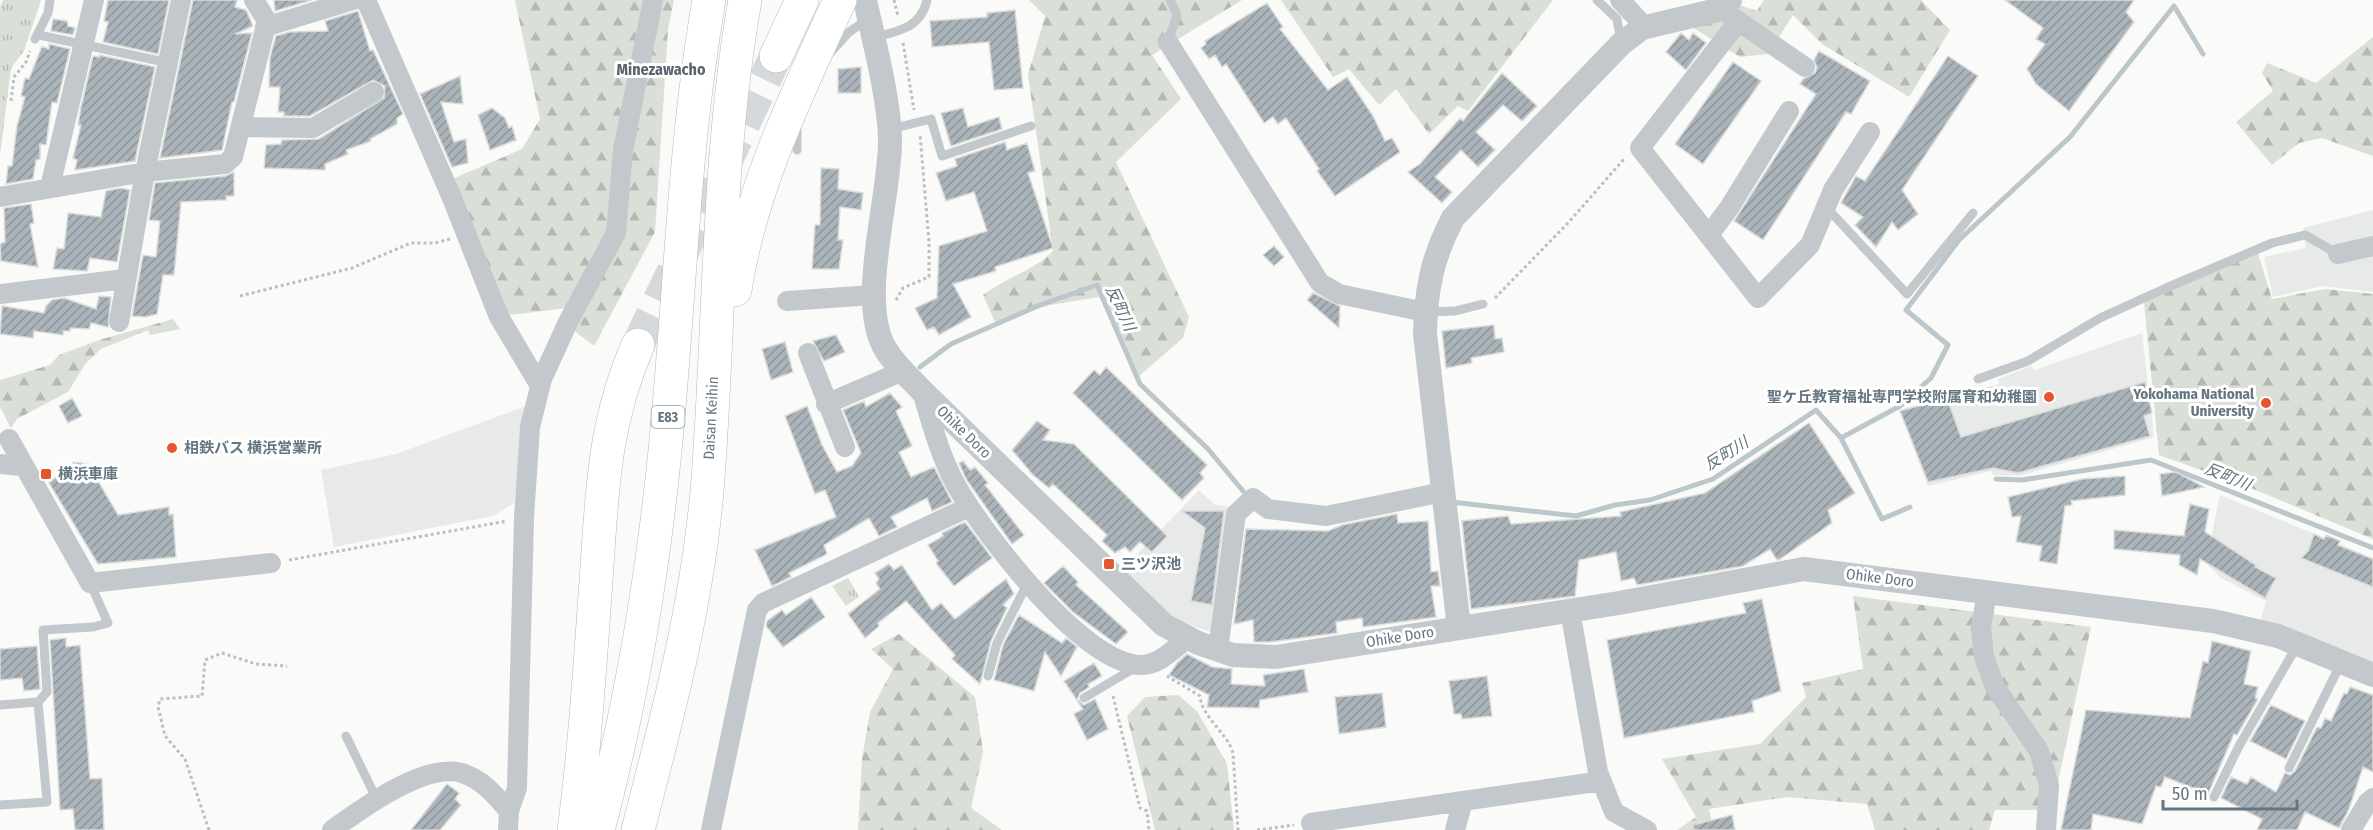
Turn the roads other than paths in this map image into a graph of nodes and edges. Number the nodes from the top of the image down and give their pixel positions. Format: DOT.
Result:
graph roads {
  1 [pos="51,0"];
  2 [pos="94,0"];
  3 [pos="181,0"];
  4 [pos="254,0"];
  5 [pos="353,0"];
  6 [pos="366,0"];
  7 [pos="654,0"];
  8 [pos="709,0"];
  9 [pos="745,0"];
  10 [pos="802,0"];
  11 [pos="927,0"];
  12 [pos="1170,0"];
  13 [pos="1597,0"];
  14 [pos="1620,0"];
  15 [pos="1729,10"];
  16 [pos="857,12"];
  17 [pos="266,27"];
  18 [pos="1645,27"];
  19 [pos="1167,42"];
  20 [pos="1621,44"];
  21 [pos="83,46"];
  22 [pos="776,56"];
  23 [pos="168,63"];
  24 [pos="1805,67"];
  25 [pos="374,92"];
  26 [pos="1789,111"];
  27 [pos="1031,126"];
  28 [pos="241,127"];
  29 [pos="890,129"];
  30 [pos="1870,132"];
  31 [pos="797,150"];
  32 [pos="145,172"];
  33 [pos="50,187"];
  34 [pos="0,197"];
  35 [pos="1826,207"];
  36 [pos="1973,213"];
  37 [pos="1709,235"];
  38 [pos="2373,246"];
  39 [pos="2338,254"];
  40 [pos="125,279"];
  41 [pos="0,294"];
  42 [pos="787,301"];
  43 [pos="883,301"];
  44 [pos="1484,304"];
  45 [pos="1425,312"];
  46 [pos="119,322"];
  47 [pos="638,345"];
  48 [pos="808,353"];
  49 [pos="903,371"];
  50 [pos="1978,379"];
  51 [pos="540,386"];
  52 [pos="922,391"];
  53 [pos="826,404"];
  54 [pos="9,439"];
  55 [pos="845,447"];
  56 [pos="0,464"];
  57 [pos="22,466"];
  58 [pos="1443,492"];
  59 [pos="969,507"];
  60 [pos="271,563"];
  61 [pos="1028,581"];
  62 [pos="90,583"];
  63 [pos="1987,592"];
  64 [pos="1570,610"];
  65 [pos="1459,628"];
  66 [pos="1188,638"];
  67 [pos="2298,644"];
  68 [pos="1218,650"];
  69 [pos="681,655"];
  70 [pos="2342,662"];
  71 [pos="1143,664"];
  72 [pos="2373,675"];
  73 [pos="988,676"];
  74 [pos="1084,698"];
  75 [pos="38,702"];
  76 [pos="0,705"];
  77 [pos="346,736"];
  78 [pos="2289,768"];
  79 [pos="1602,781"];
  80 [pos="2214,797"];
  81 [pos="2373,798"];
  82 [pos="377,800"];
  83 [pos="1463,801"];
  84 [pos="0,805"];
  85 [pos="508,821"];
  86 [pos="1311,823"];
  87 [pos="332,830"];
  88 [pos="574,830"];
  89 [pos="598,830"];
  90 [pos="638,830"];
  91 [pos="711,830"];
  92 [pos="1455,830"];
  93 [pos="1647,830"];
  94 [pos="2046,830"];
  95 [pos="2351,830"];
  1 -- 21 [label="lane"];
  2 -- 21 [label="street"];
  3 -- 23 [label="street"];
  4 -- 17 [label="street"];
  5 -- 17 [label="street"];
  6 -- 51 [label="street"];
  7 -- 51 [label="street"];
  8 -- 89 [label="highway, E83"];
  9 -- 69 [label="highway, Daisan Keihin"];
  10 -- 22 [label="highway"];
  11 -- 16 [label="lane"];
  12 -- 19 [label="lane"];
  13 -- 20 [label="lane"];
  14 -- 18 [label="street"];
  15 -- 18 [label="street"];
  15 -- 24 [label="street"];
  15 -- 37 [label="street"];
  16 -- 29 [label="street, Ohike Doro"];
  16 -- 31 [label="lane"];
  16 -- 69 [label="highway"];
  17 -- 28 [label="street"];
  18 -- 20 [label="street"];
  19 -- 45 [label="street"];
  20 -- 45 [label="street"];
  21 -- 23 [label="lane"];
  21 -- 33 [label="street"];
  23 -- 32 [label="street"];
  25 -- 28 [label="street"];
  26 -- 37 [label="street"];
  27 -- 29 [label="lane"];
  28 -- 32 [label="street"];
  29 -- 43 [label="street, Ohike Doro"];
  30 -- 35 [label="street"];
  32 -- 33 [label="street"];
  32 -- 40 [label="street"];
  33 -- 34 [label="street"];
  35 -- 36 [label="lane"];
  35 -- 37 [label="street"];
  38 -- 39 [label="street"];
  39 -- 50 [label="lane"];
  40 -- 41 [label="street"];
  40 -- 46 [label="street"];
  42 -- 43 [label="street"];
  43 -- 49 [label="street, Ohike Doro"];
  44 -- 45 [label="lane"];
  45 -- 58 [label="street"];
  47 -- 88 [label="highway"];
  48 -- 53 [label="street"];
  49 -- 52 [label="street, Ohike Doro"];
  49 -- 53 [label="street"];
  51 -- 85 [label="street"];
  52 -- 59 [label="street"];
  52 -- 66 [label="street, Ohike Doro"];
  53 -- 55 [label="street"];
  54 -- 57 [label="street"];
  56 -- 57 [label="street"];
  57 -- 62 [label="street"];
  58 -- 65 [label="street"];
  58 -- 68 [label="street"];
  59 -- 61 [label="street"];
  59 -- 91 [label="street"];
  60 -- 62 [label="street"];
  61 -- 71 [label="street"];
  61 -- 73 [label="lane"];
  62 -- 75 [label="lane"];
  63 -- 64 [label="street, Ohike Doro"];
  63 -- 67 [label="street, Ohike Doro"];
  63 -- 94 [label="street"];
  64 -- 65 [label="street, Ohike Doro"];
  64 -- 79 [label="street"];
  65 -- 68 [label="street, Ohike Doro"];
  66 -- 68 [label="street, Ohike Doro"];
  66 -- 71 [label="street"];
  67 -- 70 [label="street, Ohike Doro"];
  67 -- 80 [label="lane"];
  69 -- 90 [label="highway, Daisan Keihin"];
  70 -- 72 [label="street, Ohike Doro"];
  70 -- 78 [label="lane"];
  71 -- 74 [label="lane"];
  75 -- 76 [label="lane"];
  75 -- 84 [label="lane"];
  77 -- 82 [label="lane"];
  79 -- 83 [label="street"];
  79 -- 93 [label="street"];
  81 -- 95 [label="street"];
  82 -- 85 [label="street"];
  82 -- 87 [label="street"];
  83 -- 86 [label="street"];
  83 -- 92 [label="street"];
}
